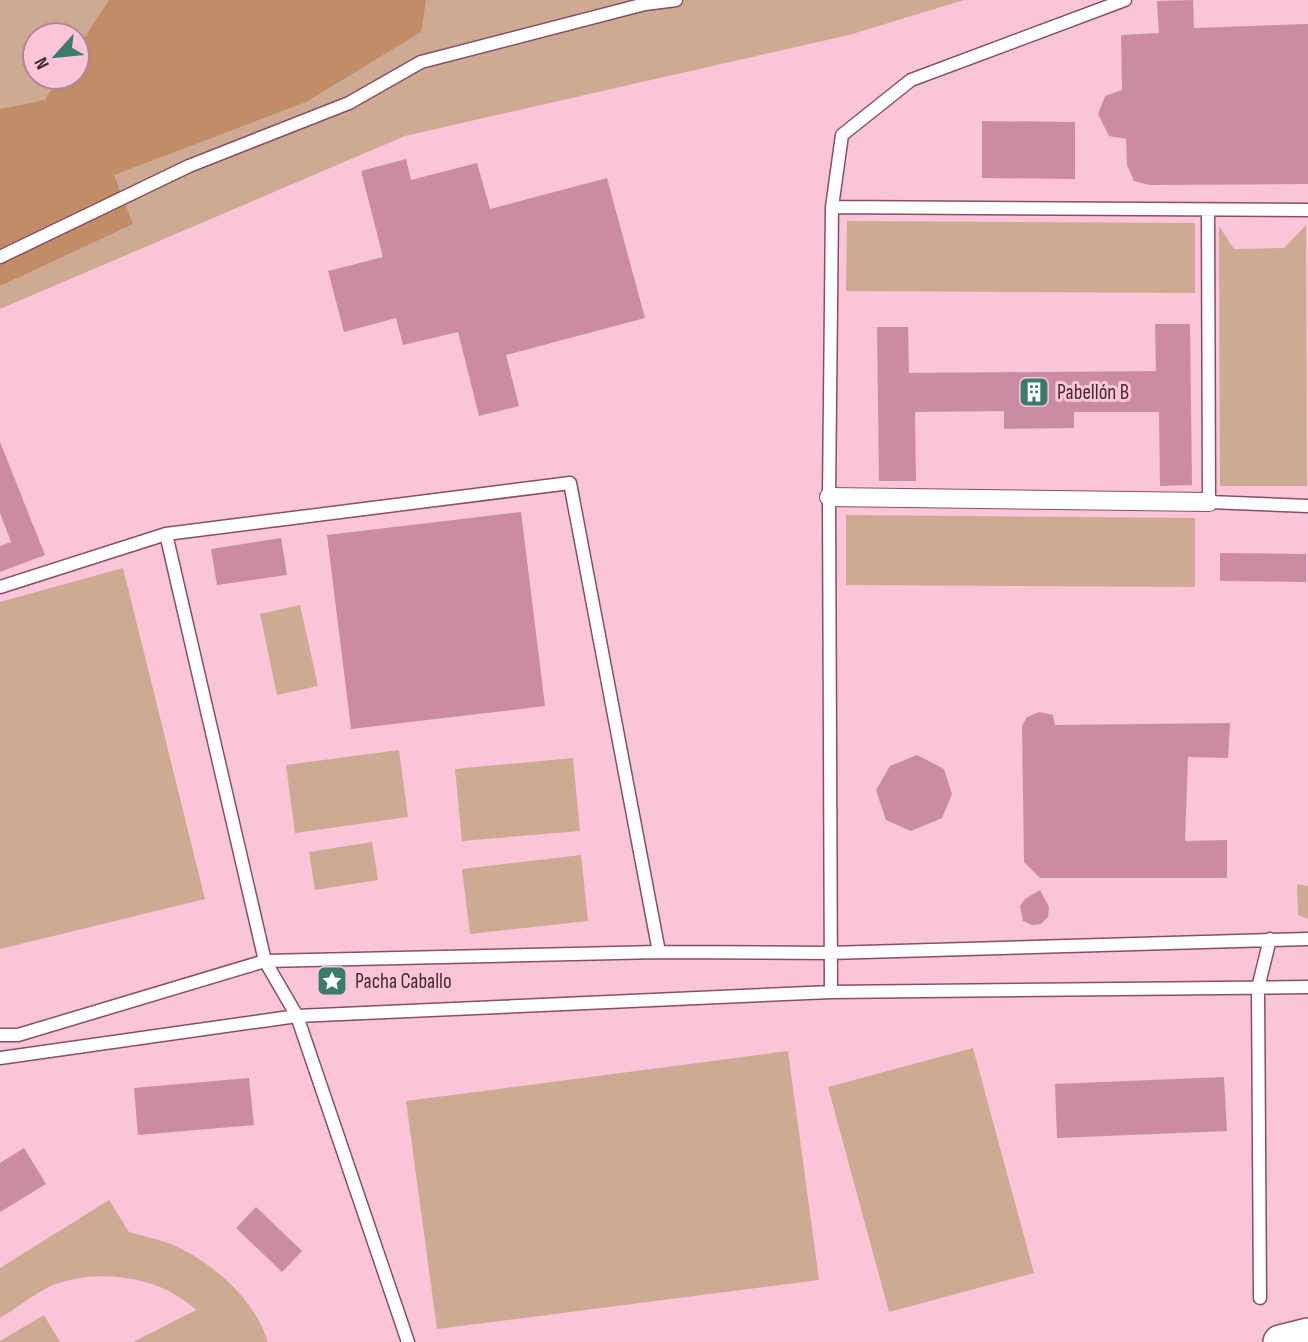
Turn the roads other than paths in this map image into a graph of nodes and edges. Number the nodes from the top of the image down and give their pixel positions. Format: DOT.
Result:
graph roads {
  1 [pos="676,0"];
  2 [pos="1125,0"];
  3 [pos="832,207"];
  4 [pos="1308,209"];
  5 [pos="1208,210"];
  6 [pos="0,257"];
  7 [pos="828,497"];
  8 [pos="1209,502"];
  9 [pos="1308,506"];
  10 [pos="166,534"];
  11 [pos="0,587"];
  12 [pos="1270,939"];
  13 [pos="1308,939"];
  14 [pos="659,952"];
  15 [pos="829,953"];
  16 [pos="265,961"];
  17 [pos="1258,988"];
  18 [pos="1308,988"];
  19 [pos="831,992"];
  20 [pos="297,1016"];
  21 [pos="0,1035"];
  22 [pos="0,1058"];
  23 [pos="1259,1298"];
  24 [pos="1308,1335"];
  25 [pos="408,1342"];
  26 [pos="1280,1342"];
  1 -- 6 [label="lane"];
  2 -- 3 [label="lane"];
  3 -- 5 [label="lane"];
  3 -- 7 [label="lane"];
  4 -- 5 [label="lane"];
  5 -- 8 [label="lane"];
  7 -- 8 [label="street"];
  7 -- 15 [label="lane"];
  8 -- 9 [label="lane"];
  10 -- 11 [label="lane"];
  10 -- 14 [label="lane"];
  10 -- 16 [label="lane"];
  12 -- 13 [label="lane"];
  12 -- 15 [label="lane"];
  12 -- 17 [label="lane"];
  14 -- 15 [label="lane"];
  14 -- 16 [label="lane"];
  15 -- 19 [label="lane"];
  16 -- 20 [label="lane"];
  16 -- 21 [label="lane"];
  17 -- 18 [label="lane"];
  17 -- 19 [label="lane"];
  17 -- 23 [label="lane"];
  19 -- 20 [label="lane"];
  20 -- 22 [label="lane"];
  20 -- 25 [label="lane"];
  24 -- 26 [label="main road"];
}
